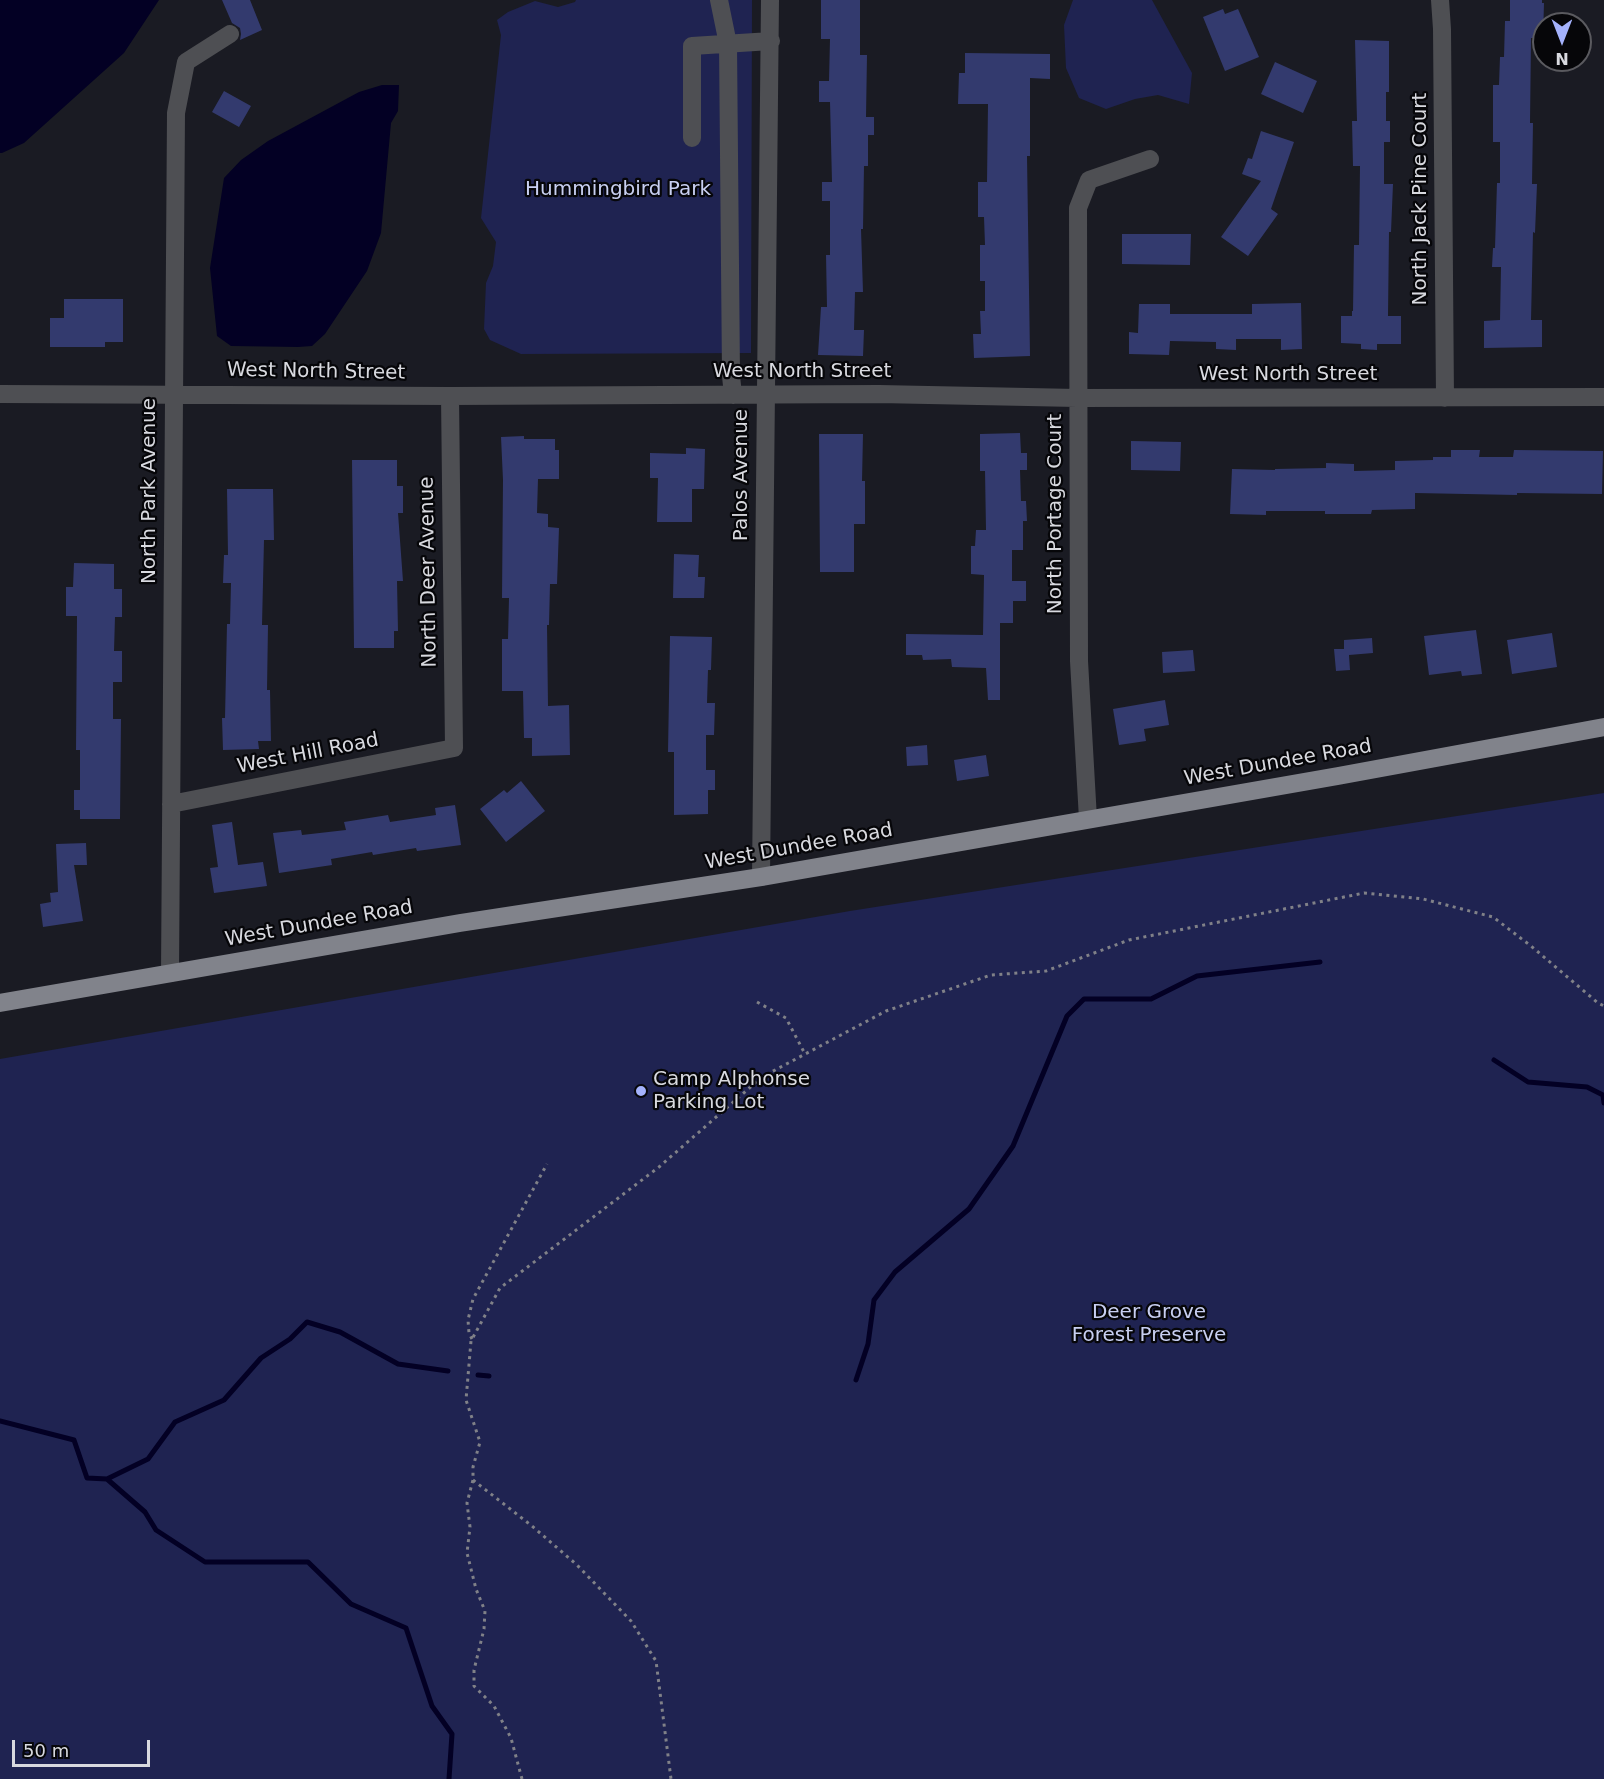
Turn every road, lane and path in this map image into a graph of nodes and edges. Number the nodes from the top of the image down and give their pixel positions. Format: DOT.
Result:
graph roads {
  1 [pos="704,0"];
  2 [pos="770,0"];
  3 [pos="1440,0"];
  4 [pos="721,5"];
  5 [pos="230,34"];
  6 [pos="771,42"];
  7 [pos="728,44"];
  8 [pos="692,138"];
  9 [pos="1150,159"];
  10 [pos="0,394"];
  11 [pos="173,394"];
  12 [pos="764,394"];
  13 [pos="733,395"];
  14 [pos="450,396"];
  15 [pos="1604,397"];
  16 [pos="1077,398"];
  17 [pos="1445,398"];
  18 [pos="1604,727"];
  19 [pos="454,748"];
  20 [pos="171,804"];
  21 [pos="1088,819"];
  22 [pos="761,877"];
  23 [pos="170,973"];
  24 [pos="757,1002"];
  25 [pos="0,1003"];
  26 [pos="1604,1006"];
  27 [pos="805,1054"];
  28 [pos="547,1164"];
  29 [pos="472,1339"];
  30 [pos="473,1480"];
  31 [pos="522,1779"];
  32 [pos="671,1779"];
  1 -- 4 [label="street"];
  2 -- 6 [label="street, Palos Avenue"];
  3 -- 17 [label="street, North Jack Pine Court"];
  4 -- 7 [label="street"];
  5 -- 11 [label="street, North Park Avenue"];
  6 -- 7 [label="street"];
  6 -- 12 [label="street, Palos Avenue"];
  7 -- 8 [label="street"];
  7 -- 13 [label="street"];
  9 -- 16 [label="street, North Portage Court"];
  10 -- 11 [label="street, West North Street"];
  11 -- 14 [label="street, West North Street"];
  11 -- 20 [label="street, North Park Avenue"];
  12 -- 13 [label="street, West North Street"];
  12 -- 16 [label="street, West North Street"];
  12 -- 22 [label="street, Palos Avenue"];
  13 -- 14 [label="street, West North Street"];
  14 -- 19 [label="street, North Deer Avenue"];
  15 -- 17 [label="street, West North Street"];
  16 -- 17 [label="street, West North Street"];
  16 -- 21 [label="street, North Portage Court"];
  18 -- 21 [label="main road, West Dundee Road"];
  19 -- 20 [label="street, West Hill Road"];
  20 -- 23 [label="street, North Park Avenue"];
  21 -- 22 [label="main road, West Dundee Road"];
  22 -- 23 [label="main road, West Dundee Road"];
  23 -- 25 [label="main road, West Dundee Road"];
  24 -- 27 [label="path"];
  26 -- 27 [label="path"];
  27 -- 29 [label="path"];
  28 -- 29 [label="path"];
  29 -- 30 [label="path"];
  30 -- 31 [label="path"];
  30 -- 32 [label="path"];
}
